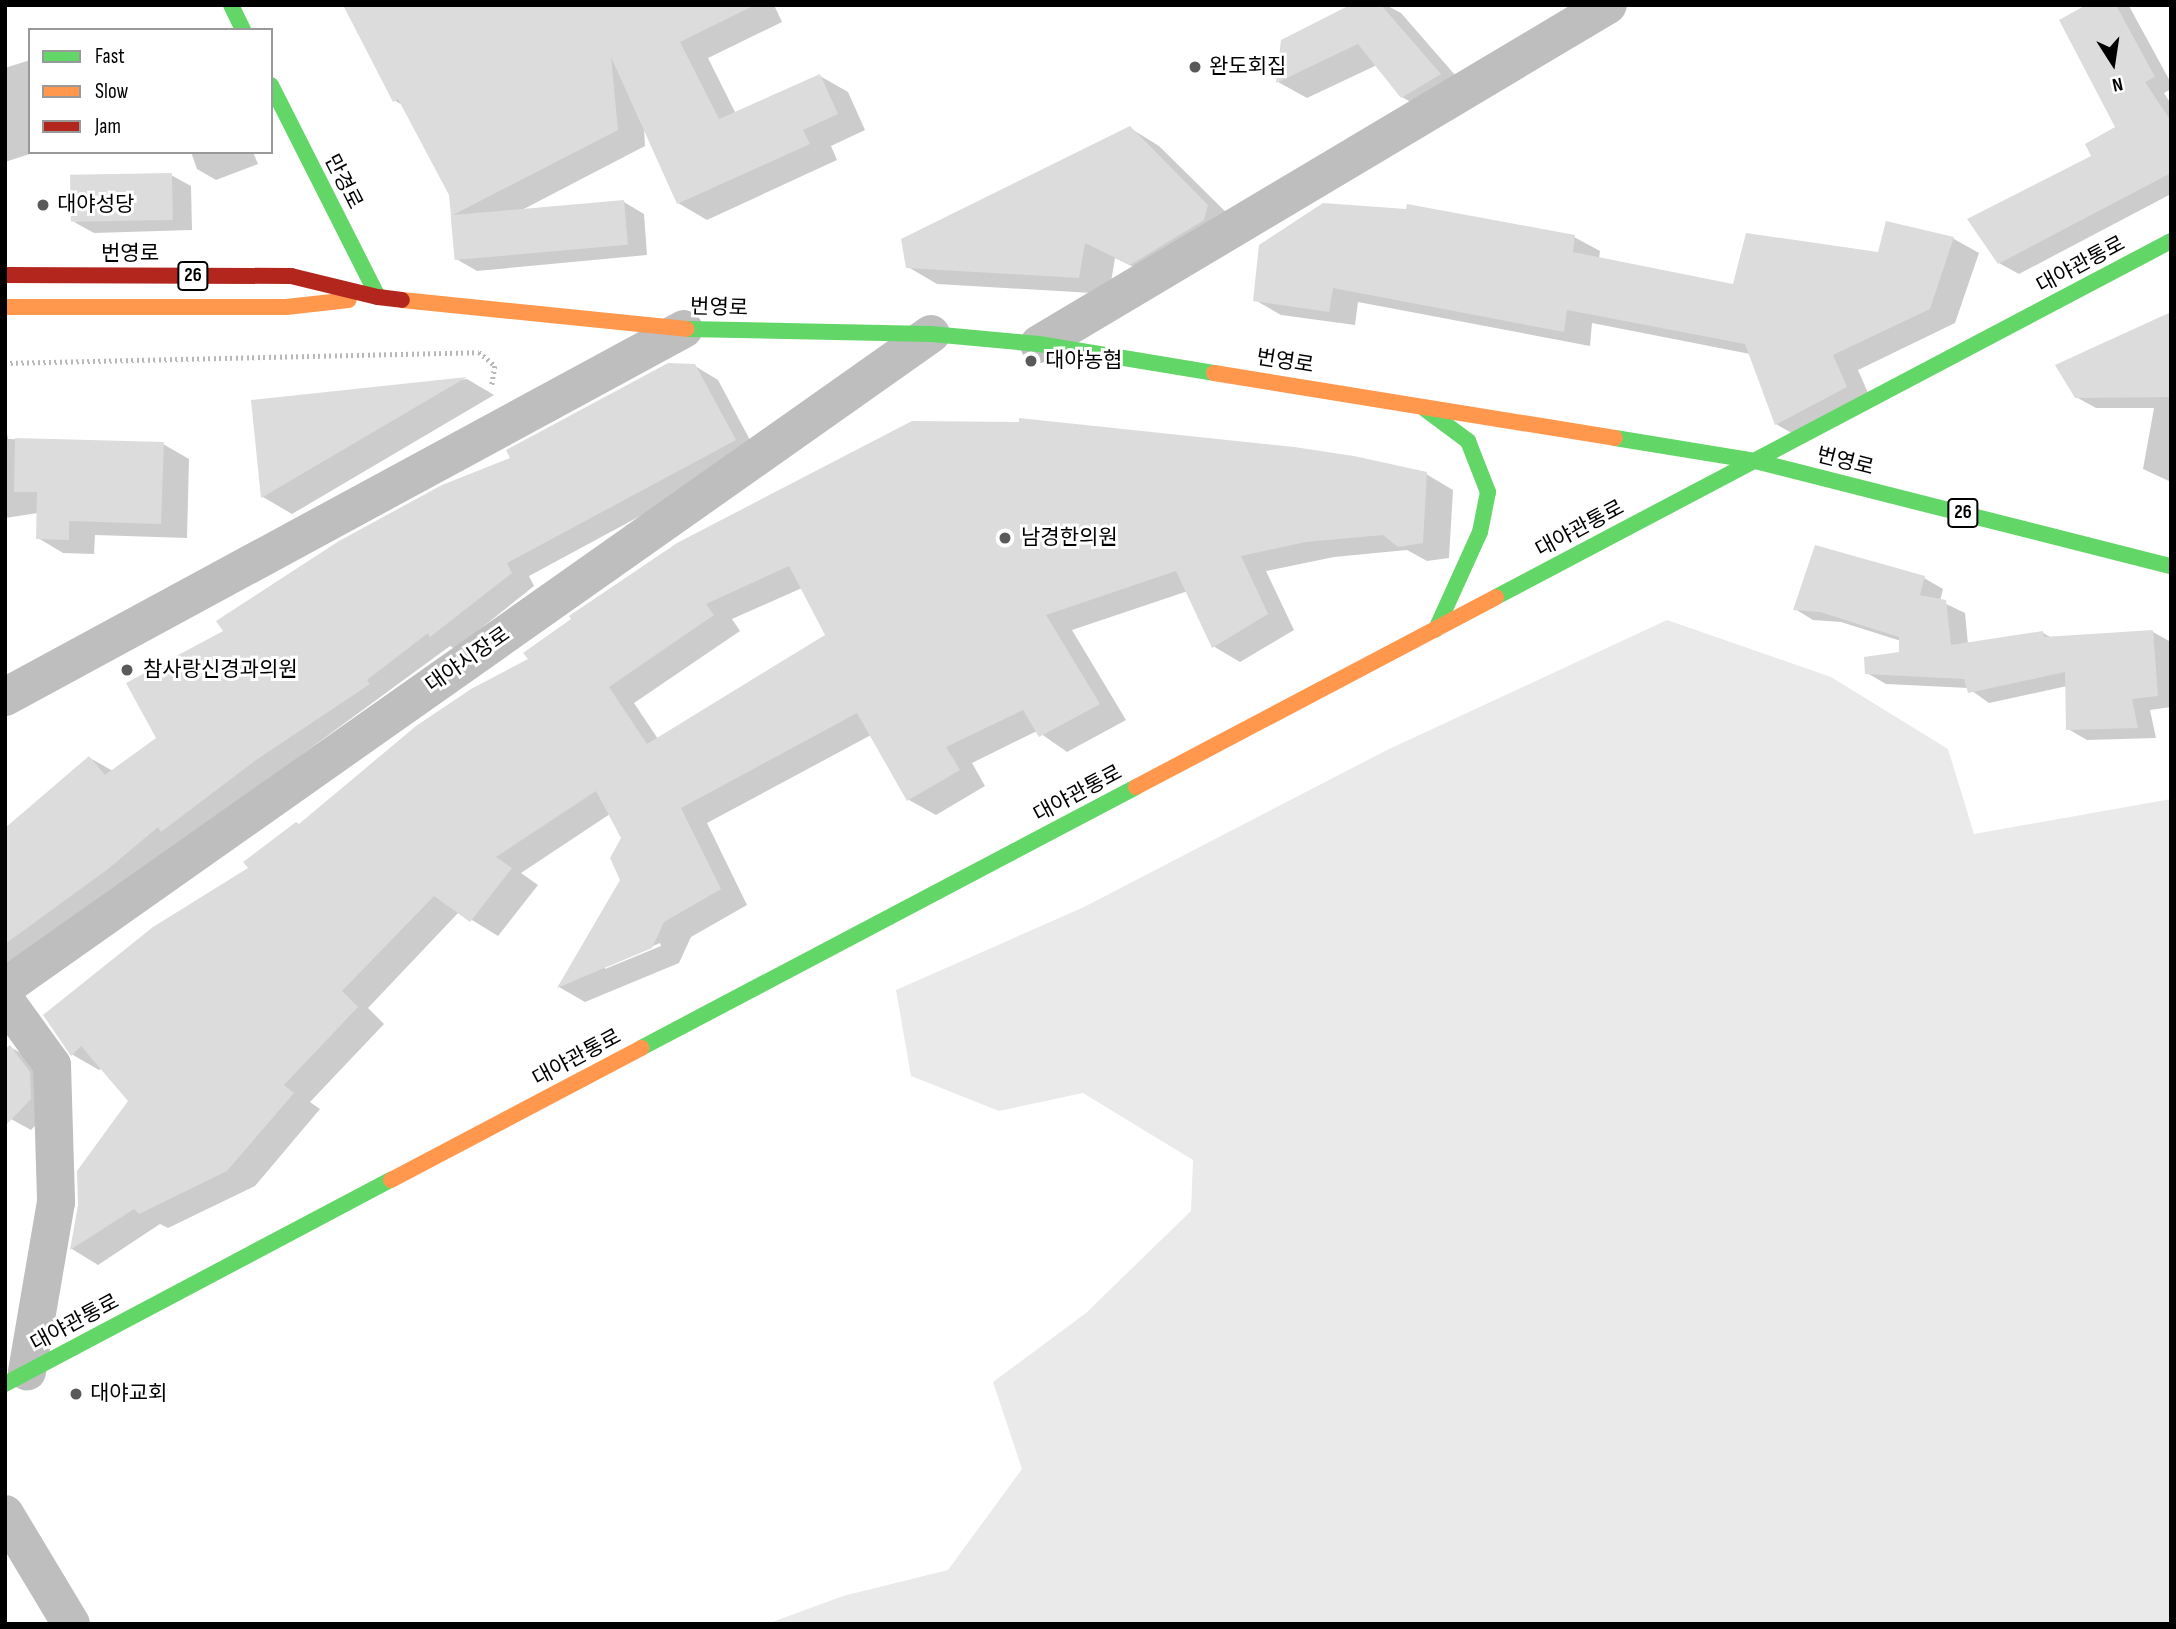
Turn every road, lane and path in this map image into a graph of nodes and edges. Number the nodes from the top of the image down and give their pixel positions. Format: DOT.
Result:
graph roads {
  1 [pos="231,5"];
  2 [pos="1608,5"];
  3 [pos="242,28"];
  4 [pos="273,89"];
  5 [pos="2171,241"];
  6 [pos="5,275"];
  7 [pos="378,297"];
  8 [pos="5,307"];
  9 [pos="684,329"];
  10 [pos="931,334"];
  11 [pos="1039,344"];
  12 [pos="5,363"];
  13 [pos="492,385"];
  14 [pos="1421,406"];
  15 [pos="1755,461"];
  16 [pos="2171,566"];
  17 [pos="1436,629"];
  18 [pos="5,697"];
  19 [pos="5,987"];
  20 [pos="5,1000"];
  21 [pos="16,1378"];
  22 [pos="5,1514"];
  23 [pos="71,1624"];
  1 -- 3 [label="main road"];
  2 -- 11 [label="street"];
  4 -- 7 [label="main road, 만경로"];
  5 -- 15 [label="main road, 대야관통로"];
  6 -- 7 [label="main road, 번영로 / 26"];
  7 -- 8 [label="main road, 번영로 / 26"];
  7 -- 9 [label="main road, 번영로 / 26"];
  9 -- 10 [label="main road, 번영로 / 26"];
  9 -- 18 [label="street"];
  10 -- 11 [label="main road, 번영로 / 26"];
  10 -- 19 [label="street, 대야시장로"];
  11 -- 14 [label="main road, 번영로 / 26"];
  12 -- 13 [label="path"];
  14 -- 15 [label="main road, 번영로 / 26"];
  14 -- 17 [label="main road"];
  15 -- 16 [label="main road, 번영로 / 26"];
  15 -- 17 [label="main road, 대야관통로"];
  17 -- 21 [label="main road, 대야관통로"];
  20 -- 21 [label="street"];
  22 -- 23 [label="street"];
}
